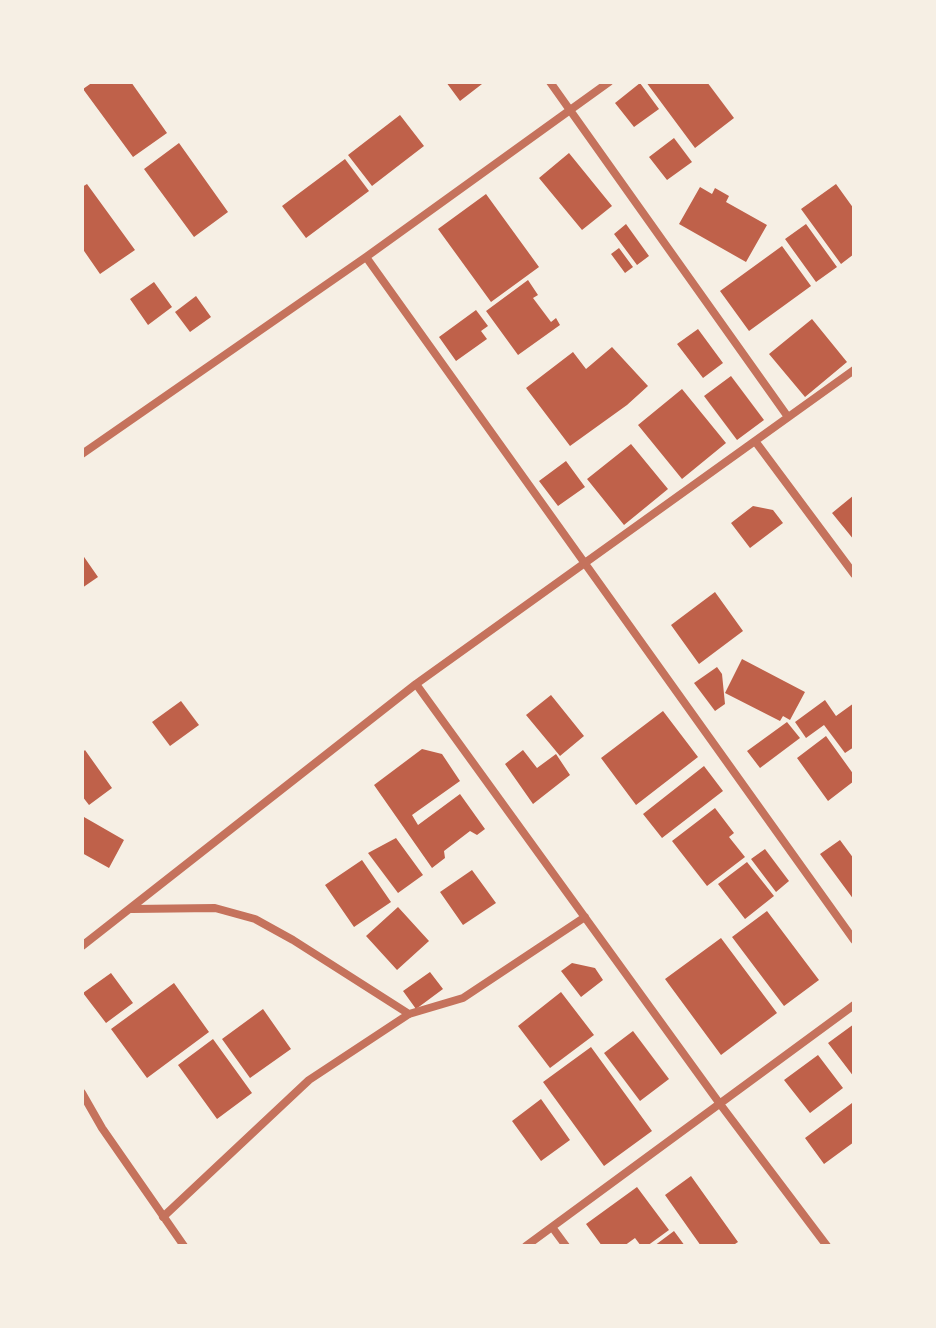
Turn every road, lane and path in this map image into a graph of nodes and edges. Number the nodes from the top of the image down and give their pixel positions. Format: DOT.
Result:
graph roads {
  1 [pos="550,82"];
  2 [pos="609,82"];
  3 [pos="570,110"];
  4 [pos="366,257"];
  5 [pos="854,370"];
  6 [pos="788,417"];
  7 [pos="755,441"];
  8 [pos="82,454"];
  9 [pos="585,563"];
  10 [pos="854,574"];
  11 [pos="416,684"];
  12 [pos="131,909"];
  13 [pos="585,917"];
  14 [pos="854,940"];
  15 [pos="82,946"];
  16 [pos="854,1005"];
  17 [pos="409,1014"];
  18 [pos="82,1093"];
  19 [pos="720,1104"];
  20 [pos="163,1217"];
  21 [pos="552,1227"];
  22 [pos="184,1246"];
  23 [pos="526,1246"];
  24 [pos="566,1246"];
  25 [pos="827,1246"];
  1 -- 3 [label="street"];
  2 -- 3 [label="street"];
  3 -- 4 [label="street"];
  3 -- 6 [label="street"];
  4 -- 8 [label="street"];
  4 -- 9 [label="street"];
  5 -- 6 [label="street"];
  6 -- 7 [label="street"];
  7 -- 9 [label="street"];
  7 -- 10 [label="street"];
  9 -- 11 [label="street"];
  9 -- 14 [label="street"];
  11 -- 12 [label="street"];
  11 -- 13 [label="street"];
  12 -- 15 [label="street"];
  12 -- 17 [label="street"];
  13 -- 17 [label="street"];
  13 -- 19 [label="street"];
  16 -- 19 [label="street"];
  17 -- 20 [label="street"];
  18 -- 20 [label="street"];
  19 -- 21 [label="street"];
  19 -- 25 [label="street"];
  20 -- 22 [label="street"];
  21 -- 23 [label="street"];
  21 -- 24 [label="street"];
}
